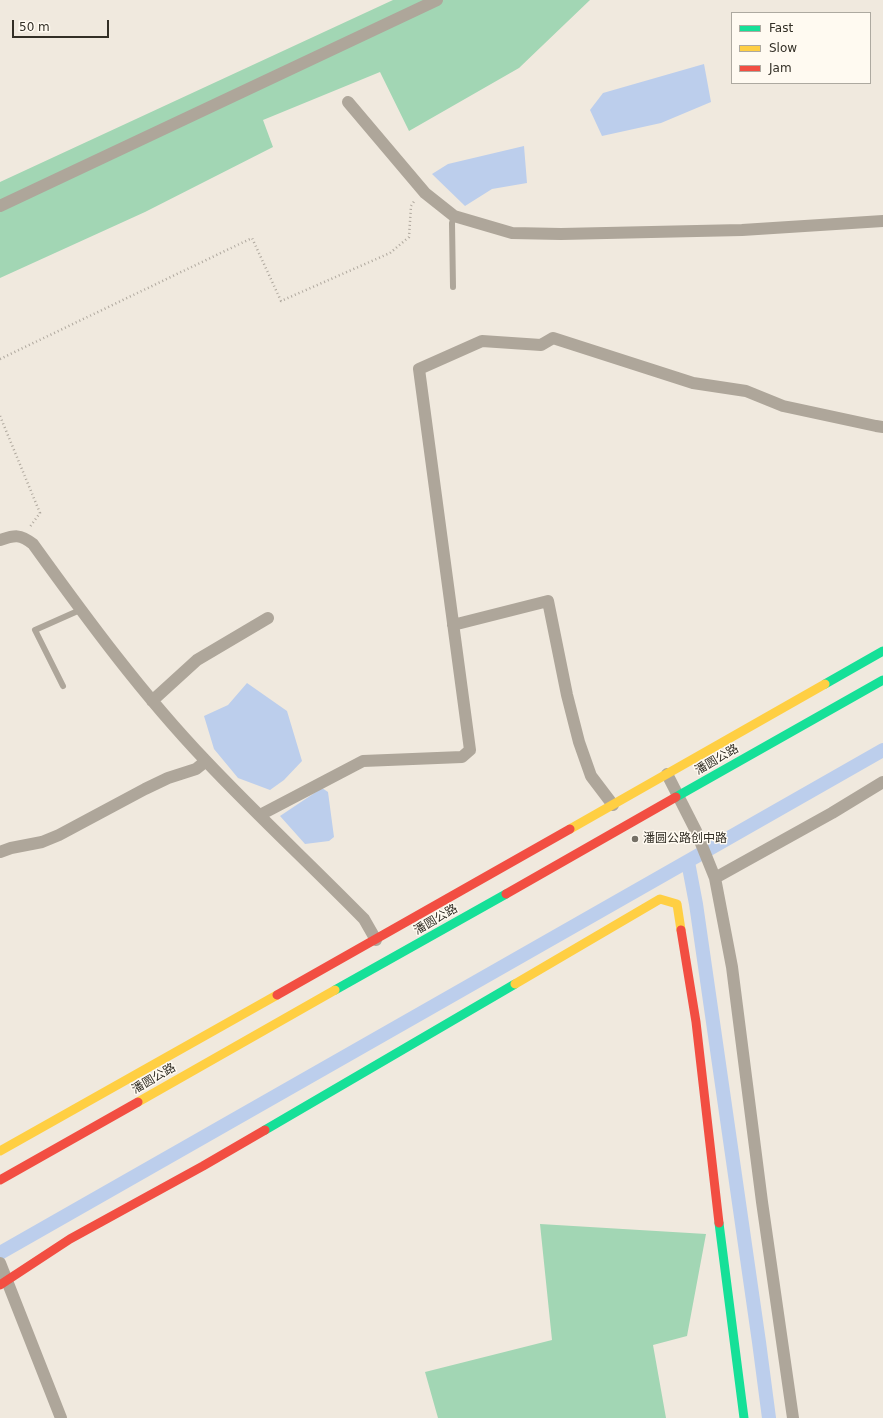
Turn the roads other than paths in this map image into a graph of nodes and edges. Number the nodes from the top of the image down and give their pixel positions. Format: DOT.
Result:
graph roads {
  1 [pos="437,0"];
  2 [pos="348,102"];
  3 [pos="0,206"];
  4 [pos="454,216"];
  5 [pos="883,221"];
  6 [pos="453,287"];
  7 [pos="883,427"];
  8 [pos="0,540"];
  9 [pos="80,610"];
  10 [pos="268,618"];
  11 [pos="453,625"];
  12 [pos="883,651"];
  13 [pos="883,680"];
  14 [pos="63,686"];
  15 [pos="152,701"];
  16 [pos="206,761"];
  17 [pos="667,774"];
  18 [pos="883,782"];
  19 [pos="679,796"];
  20 [pos="613,805"];
  21 [pos="260,815"];
  22 [pos="0,852"];
  23 [pos="715,878"];
  24 [pos="376,940"];
  25 [pos="0,1151"];
  26 [pos="0,1180"];
  27 [pos="0,1263"];
  28 [pos="4,1280"];
  29 [pos="61,1418"];
  30 [pos="744,1418"];
  31 [pos="793,1418"];
  1 -- 3 [label="street"];
  2 -- 4 [label="street"];
  4 -- 5 [label="street"];
  4 -- 6 [label="lane"];
  7 -- 11 [label="street"];
  8 -- 9 [label="street"];
  9 -- 14 [label="lane"];
  9 -- 15 [label="street"];
  10 -- 15 [label="street"];
  11 -- 20 [label="street"];
  11 -- 21 [label="street"];
  12 -- 17 [label="main road, 潘圆公路"];
  13 -- 19 [label="main road, 潘圆公路"];
  15 -- 16 [label="street"];
  16 -- 21 [label="street"];
  16 -- 22 [label="street"];
  17 -- 19 [label="street"];
  17 -- 20 [label="main road, 潘圆公路"];
  18 -- 23 [label="street"];
  19 -- 23 [label="street"];
  19 -- 26 [label="main road, 潘圆公路"];
  20 -- 24 [label="main road, 潘圆公路"];
  21 -- 24 [label="street"];
  23 -- 31 [label="street"];
  24 -- 25 [label="main road, 潘圆公路"];
  27 -- 28 [label="street"];
  28 -- 29 [label="street"];
  28 -- 30 [label="main road"];
}
